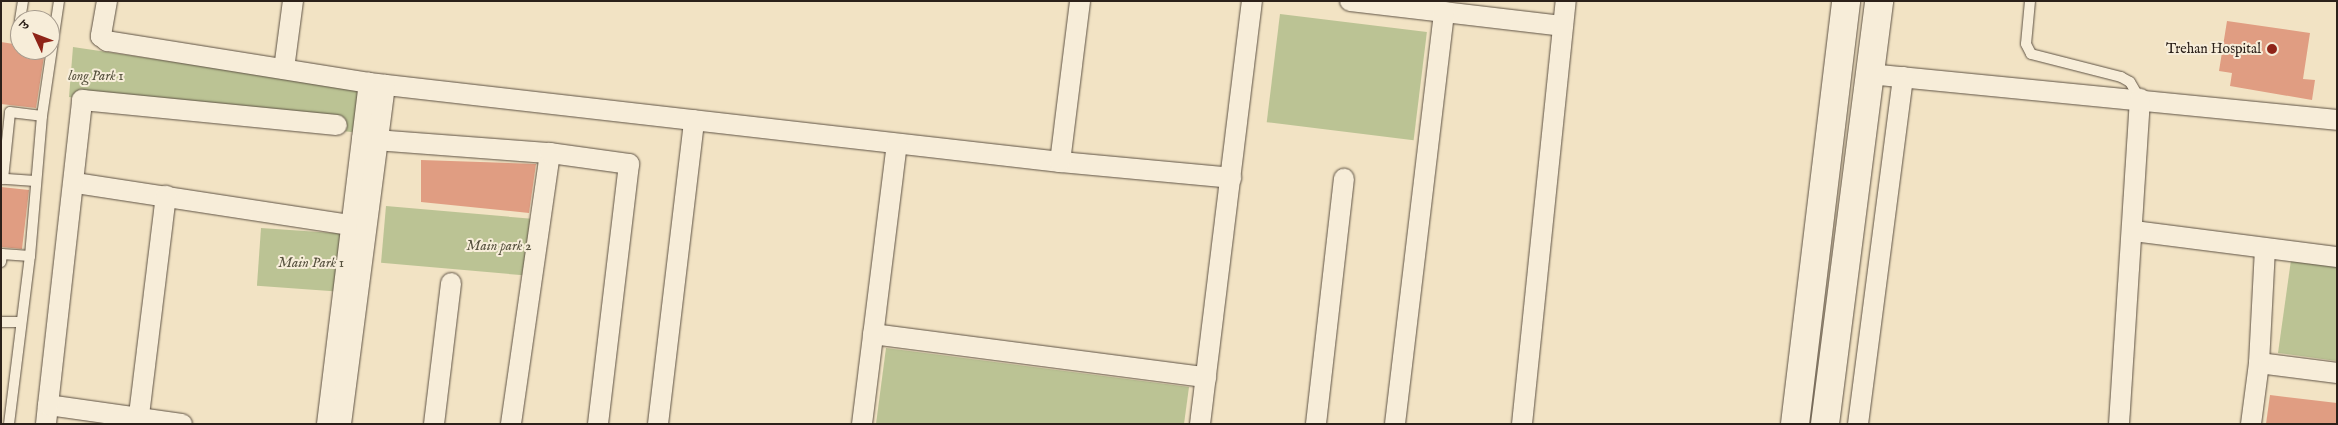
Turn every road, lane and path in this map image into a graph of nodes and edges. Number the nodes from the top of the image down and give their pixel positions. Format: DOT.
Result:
graph roads {
  1 [pos="107,1"];
  2 [pos="293,1"];
  3 [pos="1080,1"];
  4 [pos="1252,1"];
  5 [pos="1350,1"];
  6 [pos="1566,1"];
  7 [pos="1846,1"];
  8 [pos="1879,1"];
  9 [pos="2030,1"];
  10 [pos="1444,12"];
  11 [pos="1563,26"];
  12 [pos="49,60"];
  13 [pos="284,69"];
  14 [pos="1869,74"];
  15 [pos="1903,77"];
  16 [pos="377,84"];
  17 [pos="2140,99"];
  18 [pos="42,116"];
  19 [pos="694,120"];
  20 [pos="2337,120"];
  21 [pos="337,125"];
  22 [pos="370,140"];
  23 [pos="898,144"];
  24 [pos="550,153"];
  25 [pos="1060,162"];
  26 [pos="1231,178"];
  27 [pos="1344,179"];
  28 [pos="35,181"];
  29 [pos="75,182"];
  30 [pos="166,196"];
  31 [pos="359,226"];
  32 [pos="2134,231"];
  33 [pos="2265,250"];
  34 [pos="30,256"];
  35 [pos="2337,257"];
  36 [pos="1,262"];
  37 [pos="452,283"];
  38 [pos="1,322"];
  39 [pos="21,322"];
  40 [pos="873,334"];
  41 [pos="2259,363"];
  42 [pos="2337,373"];
  43 [pos="1206,377"];
  44 [pos="47,414"];
  45 [pos="139,415"];
  46 [pos="9,424"];
  47 [pos="182,424"];
  48 [pos="327,424"];
  49 [pos="341,424"];
  50 [pos="434,424"];
  51 [pos="511,424"];
  52 [pos="598,424"];
  53 [pos="658,424"];
  54 [pos="862,424"];
  55 [pos="1200,424"];
  56 [pos="1316,424"];
  57 [pos="1395,424"];
  58 [pos="1522,424"];
  59 [pos="1795,424"];
  60 [pos="1825,424"];
  61 [pos="1858,424"];
  62 [pos="2119,424"];
  63 [pos="2251,424"];
  1 -- 13 [label="street"];
  2 -- 13 [label="street"];
  3 -- 25 [label="street"];
  4 -- 26 [label="street"];
  5 -- 10 [label="street"];
  6 -- 11 [label="street"];
  7 -- 59 [label="main road"];
  8 -- 14 [label="main road"];
  9 -- 17 [label="lane"];
  10 -- 11 [label="street"];
  10 -- 57 [label="street"];
  11 -- 58 [label="street"];
  12 -- 18 [label="lane"];
  13 -- 16 [label="street"];
  14 -- 15 [label="street"];
  14 -- 60 [label="main road"];
  15 -- 17 [label="street"];
  15 -- 61 [label="street"];
  16 -- 19 [label="street"];
  16 -- 22 [label="street"];
  17 -- 20 [label="street"];
  17 -- 32 [label="street"];
  18 -- 28 [label="lane"];
  18 -- 28 [label="lane"];
  19 -- 23 [label="street"];
  19 -- 53 [label="street"];
  21 -- 29 [label="street"];
  22 -- 24 [label="street"];
  22 -- 31 [label="street"];
  23 -- 25 [label="street"];
  23 -- 40 [label="street"];
  24 -- 51 [label="street"];
  24 -- 52 [label="street"];
  25 -- 26 [label="street"];
  26 -- 43 [label="street"];
  27 -- 56 [label="street"];
  28 -- 34 [label="lane"];
  29 -- 30 [label="street"];
  29 -- 44 [label="street"];
  30 -- 31 [label="street"];
  30 -- 45 [label="street"];
  31 -- 48 [label="street"];
  31 -- 49 [label="street"];
  32 -- 33 [label="street"];
  32 -- 62 [label="street"];
  33 -- 35 [label="street"];
  33 -- 41 [label="street"];
  34 -- 36 [label="lane"];
  34 -- 39 [label="lane"];
  37 -- 50 [label="street"];
  38 -- 39 [label="lane"];
  39 -- 46 [label="lane"];
  40 -- 43 [label="street"];
  40 -- 54 [label="street"];
  41 -- 42 [label="street"];
  41 -- 63 [label="street"];
  43 -- 55 [label="street"];
  44 -- 45 [label="street"];
  45 -- 47 [label="street"];
}
